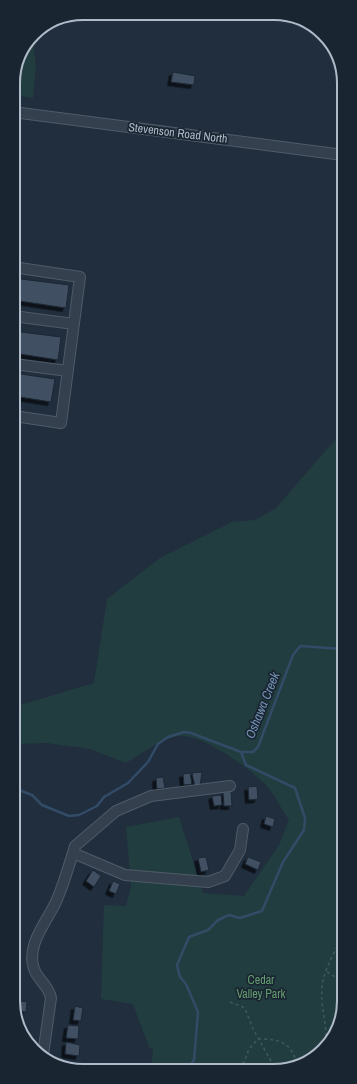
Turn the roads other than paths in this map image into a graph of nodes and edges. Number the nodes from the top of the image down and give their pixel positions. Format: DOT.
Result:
graph roads {
  1 [pos="20,113"];
  2 [pos="337,154"];
  3 [pos="20,268"];
  4 [pos="20,317"];
  5 [pos="74,324"];
  6 [pos="20,365"];
  7 [pos="68,371"];
  8 [pos="20,417"];
  9 [pos="230,786"];
  10 [pos="242,829"];
  11 [pos="73,853"];
  12 [pos="44,1050"];
  1 -- 2 [label="street, Stevenson Road North"];
  3 -- 5 [label="street"];
  4 -- 5 [label="street"];
  5 -- 7 [label="street"];
  6 -- 7 [label="street"];
  7 -- 8 [label="street"];
  9 -- 11 [label="street"];
  10 -- 11 [label="street"];
  11 -- 12 [label="street"];
}
